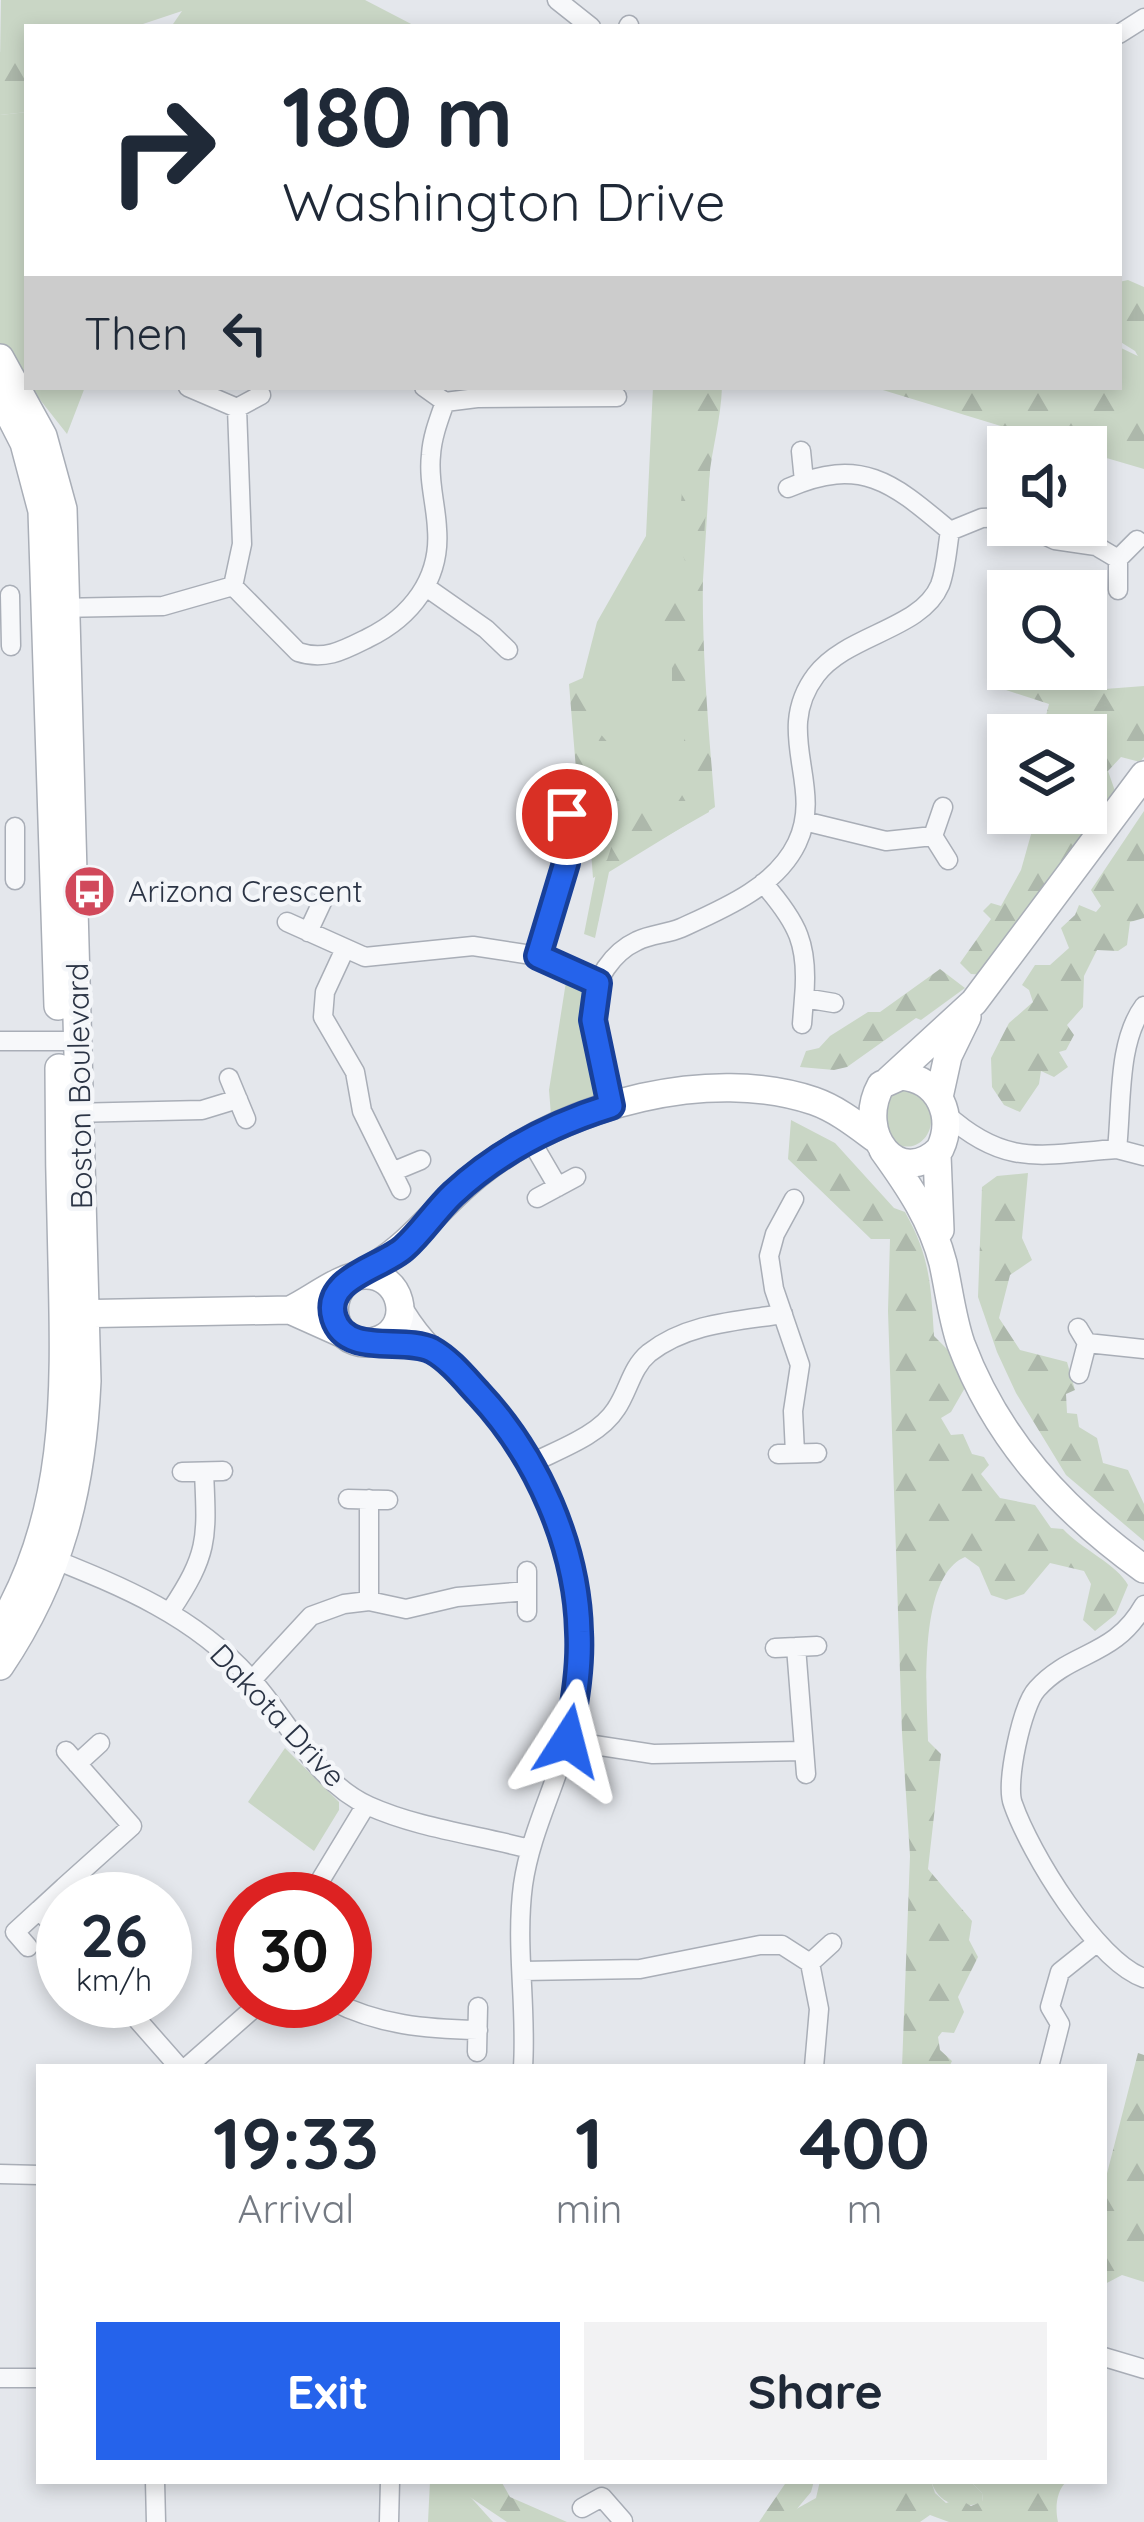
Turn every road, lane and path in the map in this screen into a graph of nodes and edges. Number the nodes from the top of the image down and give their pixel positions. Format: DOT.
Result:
graph roads {
  1 [pos="557,0"];
  2 [pos="587,24"];
  3 [pos="0,359"];
  4 [pos="195,390"];
  5 [pos="428,390"];
  6 [pos="261,394"];
  7 [pos="0,396"];
  8 [pos="617,400"];
  9 [pos="445,402"];
  10 [pos="237,408"];
  11 [pos="801,451"];
  12 [pos="987,518"];
  13 [pos="950,531"];
  14 [pos="1137,540"];
  15 [pos="1096,546"];
  16 [pos="1118,559"];
  17 [pos="233,586"];
  18 [pos="426,586"];
  19 [pos="1118,590"];
  20 [pos="10,595"];
  21 [pos="56,608"];
  22 [pos="6,621"];
  23 [pos="11,646"];
  24 [pos="508,650"];
  25 [pos="1144,775"];
  26 [pos="566,789"];
  27 [pos="943,807"];
  28 [pos="533,811"];
  29 [pos="567,814"];
  30 [pos="804,821"];
  31 [pos="15,827"];
  32 [pos="933,836"];
  33 [pos="8,853"];
  34 [pos="949,860"];
  35 [pos="15,880"];
  36 [pos="763,884"];
  37 [pos="322,900"];
  38 [pos="287,922"];
  39 [pos="308,932"];
  40 [pos="344,950"];
  41 [pos="538,956"];
  42 [pos="598,983"];
  43 [pos="804,998"];
  44 [pos="834,1003"];
  45 [pos="974,1003"];
  46 [pos="1144,1006"];
  47 [pos="802,1024"];
  48 [pos="67,1040"];
  49 [pos="0,1041"];
  50 [pos="229,1078"];
  51 [pos="885,1083"];
  52 [pos="238,1099"];
  53 [pos="819,1102"];
  54 [pos="943,1105"];
  55 [pos="611,1106"];
  56 [pos="69,1113"];
  57 [pos="246,1119"];
  58 [pos="530,1139"];
  59 [pos="880,1145"];
  60 [pos="987,1145"];
  61 [pos="1117,1149"];
  62 [pos="939,1152"];
  63 [pos="1144,1156"];
  64 [pos="421,1160"];
  65 [pos="537,1198"];
  66 [pos="794,1198"];
  67 [pos="406,1246"];
  68 [pos="942,1258"];
  69 [pos="354,1277"];
  70 [pos="398,1297"];
  71 [pos="290,1310"];
  72 [pos="74,1314"];
  73 [pos="783,1314"];
  74 [pos="359,1339"];
  75 [pos="431,1349"];
  76 [pos="1144,1349"];
  77 [pos="1079,1374"];
  78 [pos="817,1453"];
  79 [pos="530,1464"];
  80 [pos="182,1472"];
  81 [pos="348,1499"];
  82 [pos="47,1556"];
  83 [pos="1144,1568"];
  84 [pos="527,1570"];
  85 [pos="527,1592"];
  86 [pos="368,1600"];
  87 [pos="1144,1605"];
  88 [pos="171,1610"];
  89 [pos="527,1612"];
  90 [pos="0,1628"];
  91 [pos="817,1646"];
  92 [pos="796,1647"];
  93 [pos="776,1648"];
  94 [pos="0,1666"];
  95 [pos="252,1680"];
  96 [pos="568,1741"];
  97 [pos="100,1743"];
  98 [pos="804,1750"];
  99 [pos="806,1774"];
  100 [pos="366,1805"];
  101 [pos="530,1849"];
  102 [pos="89,1872"];
  103 [pos="325,1872"];
  104 [pos="36,1913"];
  105 [pos="832,1943"];
  106 [pos="1095,1944"];
  107 [pos="28,1947"];
  108 [pos="810,1963"];
  109 [pos="522,1971"];
  110 [pos="1144,1978"];
  111 [pos="478,2007"];
  112 [pos="372,2018"];
  113 [pos="147,2028"];
  114 [pos="230,2028"];
  115 [pos="478,2030"];
  116 [pos="477,2052"];
  117 [pos="180,2064"];
  118 [pos="187,2064"];
  119 [pos="523,2064"];
  120 [pos="814,2064"];
  121 [pos="1050,2064"];
  122 [pos="0,2174"];
  123 [pos="36,2174"];
  124 [pos="1107,2358"];
  125 [pos="1144,2368"];
  126 [pos="0,2378"];
  127 [pos="36,2378"];
  128 [pos="155,2484"];
  129 [pos="390,2484"];
  130 [pos="597,2489"];
  131 [pos="582,2508"];
  132 [pos="623,2521"];
  133 [pos="156,2522"];
  134 [pos="389,2522"];
  1 -- 2 [label="street"];
  3 -- 21 [label="street, Boston Boulevard"];
  4 -- 10 [label="street"];
  5 -- 9 [label="street"];
  6 -- 10 [label="street"];
  7 -- 21 [label="street, Boston Boulevard"];
  8 -- 9 [label="street"];
  9 -- 18 [label="street"];
  10 -- 17 [label="street"];
  11 -- 13 [label="street"];
  12 -- 13 [label="street"];
  13 -- 30 [label="street"];
  14 -- 16 [label="street"];
  15 -- 16 [label="street"];
  16 -- 19 [label="street"];
  17 -- 18 [label="street"];
  17 -- 21 [label="street"];
  18 -- 24 [label="street"];
  20 -- 22 [label="street"];
  21 -- 48 [label="street, Boston Boulevard"];
  22 -- 23 [label="street"];
  25 -- 45 [label="street"];
  26 -- 29 [label="street"];
  27 -- 32 [label="street"];
  28 -- 29 [label="street"];
  29 -- 41 [label="street"];
  30 -- 32 [label="street"];
  30 -- 36 [label="street"];
  31 -- 33 [label="street"];
  32 -- 34 [label="street"];
  33 -- 35 [label="street"];
  36 -- 42 [label="street"];
  36 -- 43 [label="street"];
  37 -- 39 [label="street"];
  38 -- 39 [label="street"];
  39 -- 40 [label="street"];
  40 -- 41 [label="street"];
  40 -- 64 [label="street"];
  41 -- 42 [label="street"];
  42 -- 55 [label="street"];
  43 -- 44 [label="street"];
  43 -- 47 [label="street"];
  45 -- 51 [label="street"];
  45 -- 54 [label="street"];
  46 -- 61 [label="street"];
  48 -- 49 [label="street"];
  48 -- 56 [label="street, Boston Boulevard"];
  50 -- 52 [label="street"];
  51 -- 53 [label="street"];
  51 -- 54 [label="street"];
  51 -- 59 [label="street"];
  52 -- 56 [label="street"];
  52 -- 57 [label="street"];
  53 -- 55 [label="street"];
  53 -- 59 [label="street"];
  54 -- 60 [label="street"];
  54 -- 62 [label="street"];
  55 -- 58 [label="street"];
  56 -- 72 [label="street, Boston Boulevard"];
  58 -- 65 [label="street"];
  58 -- 67 [label="street"];
  59 -- 62 [label="street"];
  59 -- 68 [label="street"];
  60 -- 61 [label="street"];
  60 -- 62 [label="street"];
  61 -- 63 [label="street"];
  62 -- 68 [label="street"];
  66 -- 73 [label="street"];
  67 -- 69 [label="street"];
  67 -- 70 [label="street"];
  68 -- 83 [label="street"];
  69 -- 70 [label="street"];
  69 -- 71 [label="street"];
  69 -- 74 [label="street"];
  70 -- 74 [label="street"];
  70 -- 75 [label="street"];
  71 -- 72 [label="street"];
  71 -- 74 [label="street"];
  72 -- 82 [label="street, Boston Boulevard"];
  73 -- 78 [label="street"];
  73 -- 79 [label="street"];
  74 -- 75 [label="street"];
  75 -- 79 [label="street"];
  76 -- 77 [label="street"];
  79 -- 96 [label="street"];
  80 -- 88 [label="street"];
  81 -- 86 [label="street"];
  82 -- 88 [label="street, Dakota Drive"];
  82 -- 90 [label="street, Boston Boulevard"];
  82 -- 94 [label="street, Boston Boulevard"];
  84 -- 85 [label="street"];
  85 -- 86 [label="street"];
  85 -- 89 [label="street"];
  86 -- 95 [label="street"];
  87 -- 106 [label="street"];
  88 -- 95 [label="street, Dakota Drive"];
  91 -- 92 [label="street"];
  92 -- 93 [label="street"];
  92 -- 98 [label="street"];
  95 -- 100 [label="street, Dakota Drive"];
  96 -- 98 [label="street"];
  96 -- 101 [label="street"];
  97 -- 102 [label="street"];
  98 -- 99 [label="street"];
  100 -- 101 [label="street, Dakota Drive"];
  100 -- 103 [label="street"];
  101 -- 109 [label="street"];
  104 -- 107 [label="street"];
  105 -- 108 [label="street"];
  106 -- 110 [label="street"];
  106 -- 121 [label="street"];
  108 -- 109 [label="street"];
  108 -- 120 [label="street"];
  109 -- 119 [label="street"];
  111 -- 115 [label="street"];
  112 -- 115 [label="street"];
  113 -- 117 [label="street"];
  114 -- 118 [label="street"];
  115 -- 116 [label="street"];
  122 -- 123 [label="street"];
  124 -- 125 [label="street"];
  126 -- 127 [label="street"];
  128 -- 133 [label="street"];
  129 -- 134 [label="street"];
  130 -- 131 [label="street"];
  130 -- 132 [label="street"];
}
